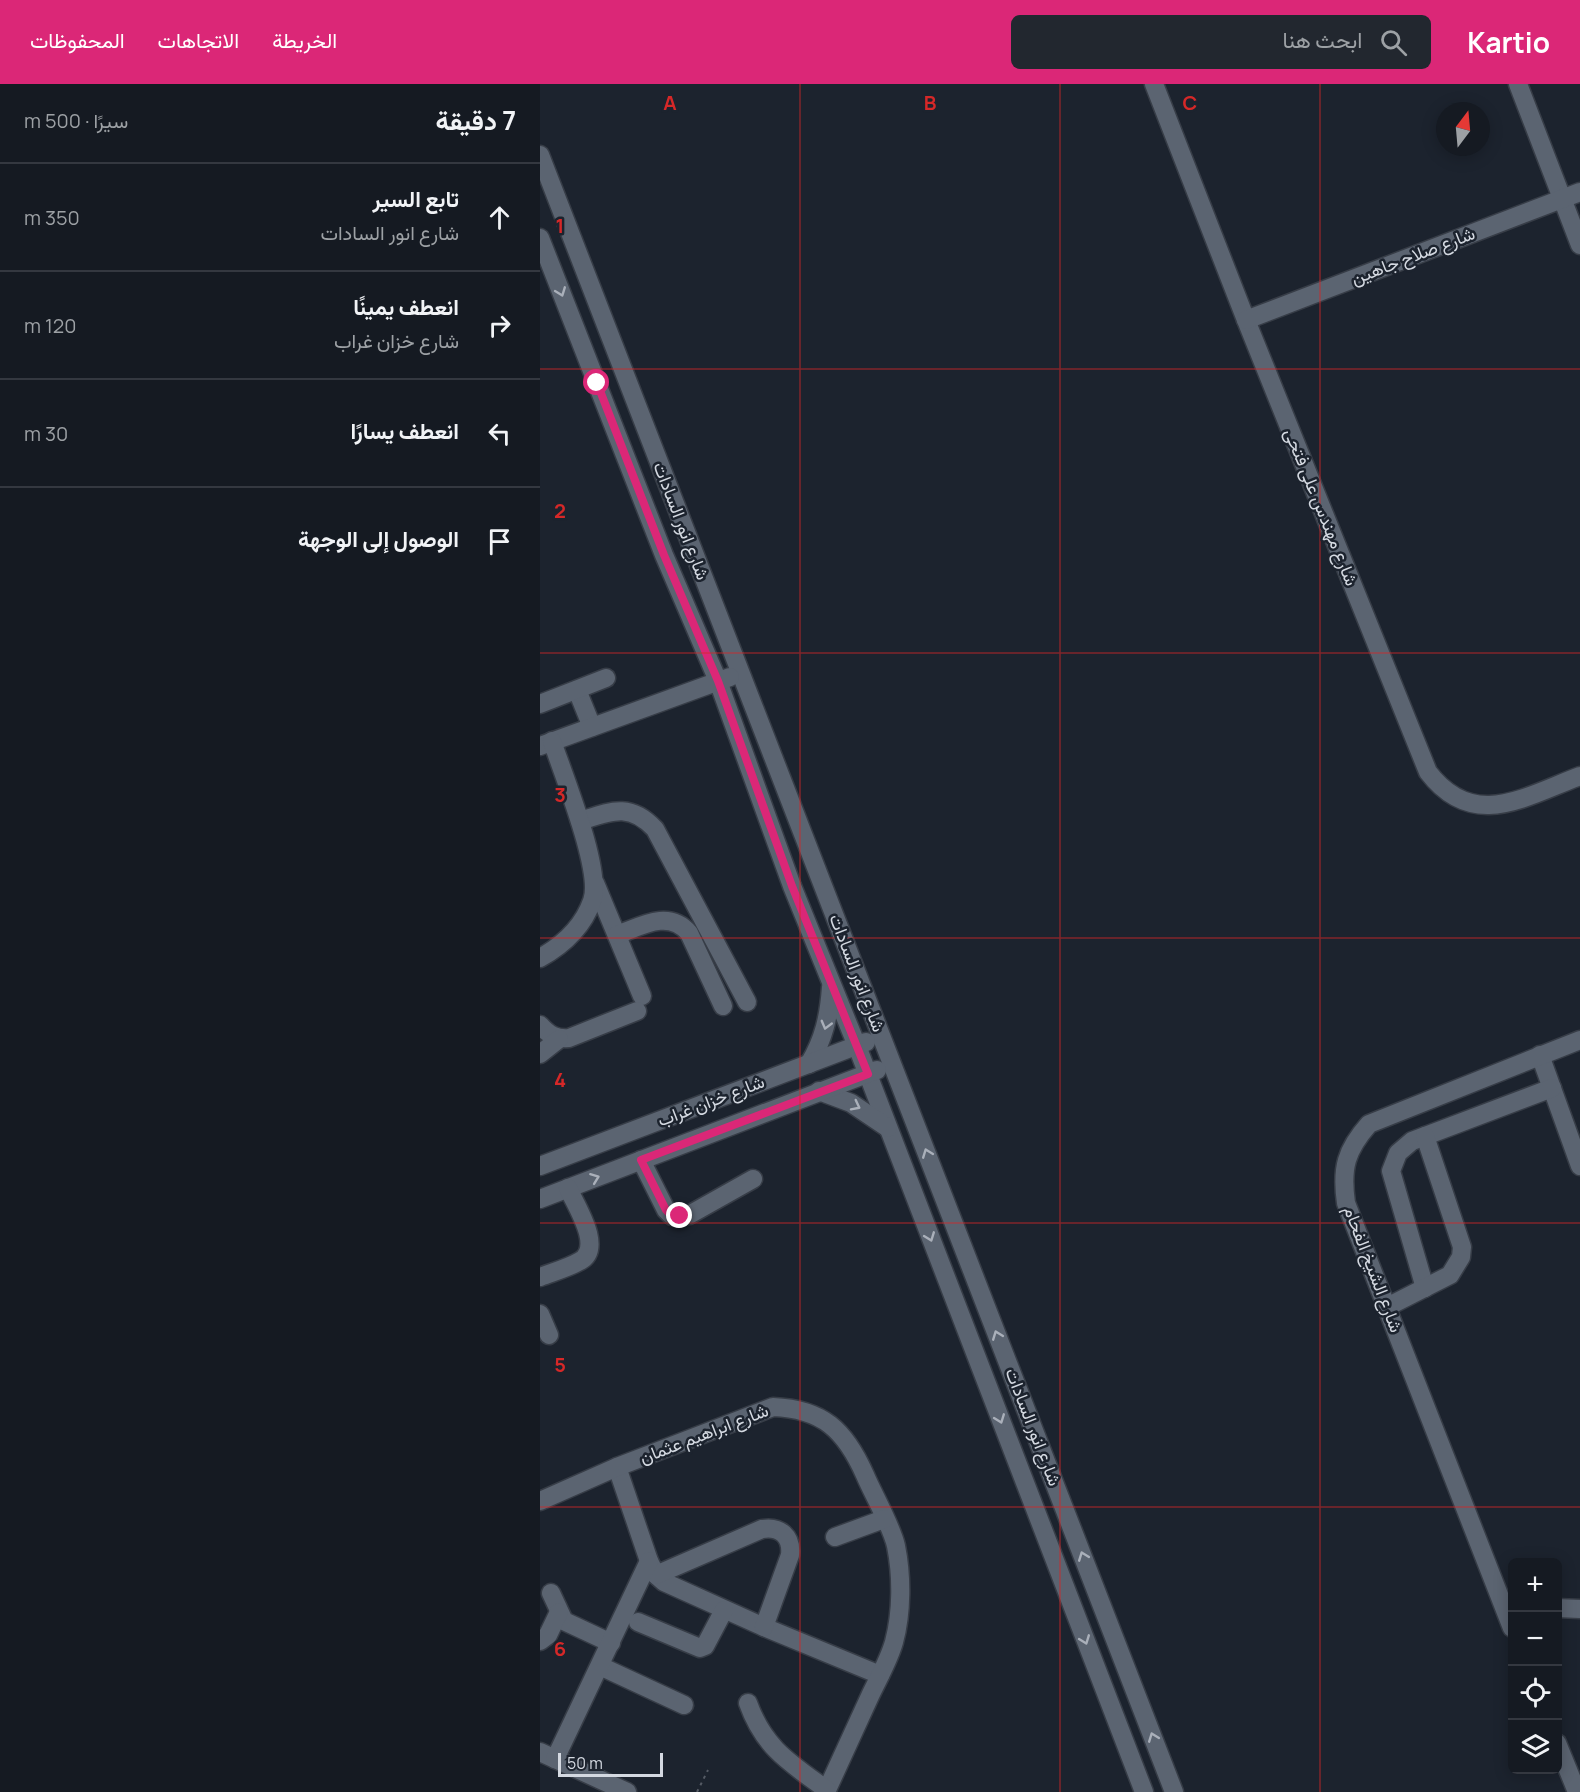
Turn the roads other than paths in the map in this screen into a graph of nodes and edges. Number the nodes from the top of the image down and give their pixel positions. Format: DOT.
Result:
graph roads {
  1 [pos="1154,84"];
  2 [pos="1518,84"];
  3 [pos="540,155"];
  4 [pos="1580,192"];
  5 [pos="1562,199"];
  6 [pos="540,238"];
  7 [pos="1580,245"];
  8 [pos="1246,320"];
  9 [pos="740,673"];
  10 [pos="606,678"];
  11 [pos="718,681"];
  12 [pos="577,690"];
  13 [pos="540,704"];
  14 [pos="592,727"];
  15 [pos="546,744"];
  16 [pos="1580,776"];
  17 [pos="580,821"];
  18 [pos="595,881"];
  19 [pos="617,935"];
  20 [pos="716,944"];
  21 [pos="540,958"];
  22 [pos="701,958"];
  23 [pos="832,982"];
  24 [pos="747,1002"];
  25 [pos="723,1006"];
  26 [pos="540,1025"];
  27 [pos="882,1037"];
  28 [pos="559,1039"];
  29 [pos="1580,1040"];
  30 [pos="857,1046"];
  31 [pos="540,1053"];
  32 [pos="1540,1055"];
  33 [pos="892,1063"];
  34 [pos="809,1064"];
  35 [pos="868,1074"];
  36 [pos="1552,1088"];
  37 [pos="819,1091"];
  38 [pos="888,1128"];
  39 [pos="1425,1136"];
  40 [pos="641,1160"];
  41 [pos="540,1166"];
  42 [pos="1580,1166"];
  43 [pos="753,1179"];
  44 [pos="568,1188"];
  45 [pos="540,1199"];
  46 [pos="540,1277"];
  47 [pos="1425,1288"];
  48 [pos="1387,1307"];
  49 [pos="540,1314"];
  50 [pos="549,1335"];
  51 [pos="617,1467"];
  52 [pos="540,1501"];
  53 [pos="884,1519"];
  54 [pos="834,1537"];
  55 [pos="653,1568"];
  56 [pos="551,1593"];
  57 [pos="1562,1608"];
  58 [pos="1580,1609"];
  59 [pos="724,1610"];
  60 [pos="559,1612"];
  61 [pos="1508,1613"];
  62 [pos="638,1622"];
  63 [pos="764,1627"];
  64 [pos="540,1641"];
  65 [pos="611,1643"];
  66 [pos="600,1666"];
  67 [pos="880,1675"];
  68 [pos="748,1703"];
  69 [pos="684,1705"];
  70 [pos="1562,1754"];
  71 [pos="548,1756"];
  72 [pos="1577,1789"];
  73 [pos="826,1791"];
  74 [pos="627,1792"];
  75 [pos="1144,1792"];
  76 [pos="1174,1792"];
  1 -- 8 [label="street, شارع مهندس على فتحى"];
  2 -- 5 [label="street"];
  3 -- 9 [label="street, شارع انور السادات"];
  4 -- 5 [label="street, شارع صلاح جاهين"];
  5 -- 7 [label="street"];
  5 -- 8 [label="street, شارع صلاح جاهين"];
  6 -- 11 [label="street, شارع انور السادات, one-way"];
  8 -- 16 [label="street, شارع مهندس على فتحى"];
  9 -- 11 [label="street"];
  9 -- 27 [label="street, شارع انور السادات"];
  10 -- 12 [label="street"];
  11 -- 14 [label="street"];
  11 -- 23 [label="street, شارع انور السادات"];
  12 -- 13 [label="street"];
  12 -- 14 [label="street"];
  14 -- 15 [label="street"];
  15 -- 17 [label="street"];
  17 -- 18 [label="street"];
  17 -- 20 [label="street"];
  18 -- 19 [label="street"];
  18 -- 21 [label="street"];
  19 -- 22 [label="street"];
  19 -- 28 [label="street"];
  20 -- 22 [label="street"];
  20 -- 24 [label="street"];
  22 -- 25 [label="street"];
  23 -- 30 [label="street, شارع انور السادات"];
  23 -- 34 [label="street, one-way"];
  26 -- 28 [label="street"];
  27 -- 30 [label="street, شارع خزان غراب"];
  27 -- 33 [label="street, شارع انور السادات"];
  28 -- 31 [label="street"];
  29 -- 32 [label="street, شارع الشيخ الفحام"];
  30 -- 34 [label="street, شارع خزان غراب"];
  30 -- 35 [label="street, شارع انور السادات"];
  32 -- 36 [label="street"];
  32 -- 48 [label="street, شارع الشيخ الفحام"];
  33 -- 35 [label="street, شارع خزان غراب"];
  76 -- 33 [label="street, شارع انور السادات, one-way"];
  34 -- 41 [label="street, شارع خزان غراب"];
  35 -- 37 [label="street, شارع خزان غراب"];
  35 -- 38 [label="street, شارع انور السادات"];
  36 -- 39 [label="street"];
  36 -- 42 [label="street"];
  37 -- 38 [label="street, one-way"];
  37 -- 40 [label="street, شارع خزان غراب"];
  38 -- 75 [label="street, شارع انور السادات, one-way"];
  39 -- 47 [label="street"];
  39 -- 47 [label="street"];
  40 -- 43 [label="street"];
  44 -- 40 [label="street, شارع خزان غراب, one-way"];
  44 -- 45 [label="street, شارع خزان غراب"];
  44 -- 46 [label="street"];
  47 -- 48 [label="street"];
  48 -- 61 [label="street, شارع الشيخ الفحام"];
  49 -- 50 [label="street"];
  51 -- 52 [label="street, شارع ابراهيم عثمان"];
  51 -- 53 [label="street, شارع ابراهيم عثمان"];
  51 -- 55 [label="street"];
  53 -- 54 [label="street"];
  53 -- 67 [label="street, شارع ابراهيم عثمان"];
  55 -- 59 [label="street"];
  55 -- 63 [label="street"];
  55 -- 65 [label="street"];
  56 -- 60 [label="street"];
  57 -- 58 [label="street"];
  59 -- 62 [label="street"];
  59 -- 63 [label="street"];
  60 -- 64 [label="street"];
  60 -- 65 [label="street"];
  63 -- 67 [label="street"];
  65 -- 66 [label="street"];
  66 -- 69 [label="street"];
  66 -- 71 [label="street"];
  67 -- 73 [label="street, شارع ابراهيم عثمان"];
  68 -- 73 [label="street"];
  70 -- 72 [label="street"];
  71 -- 74 [label="street"];
}
